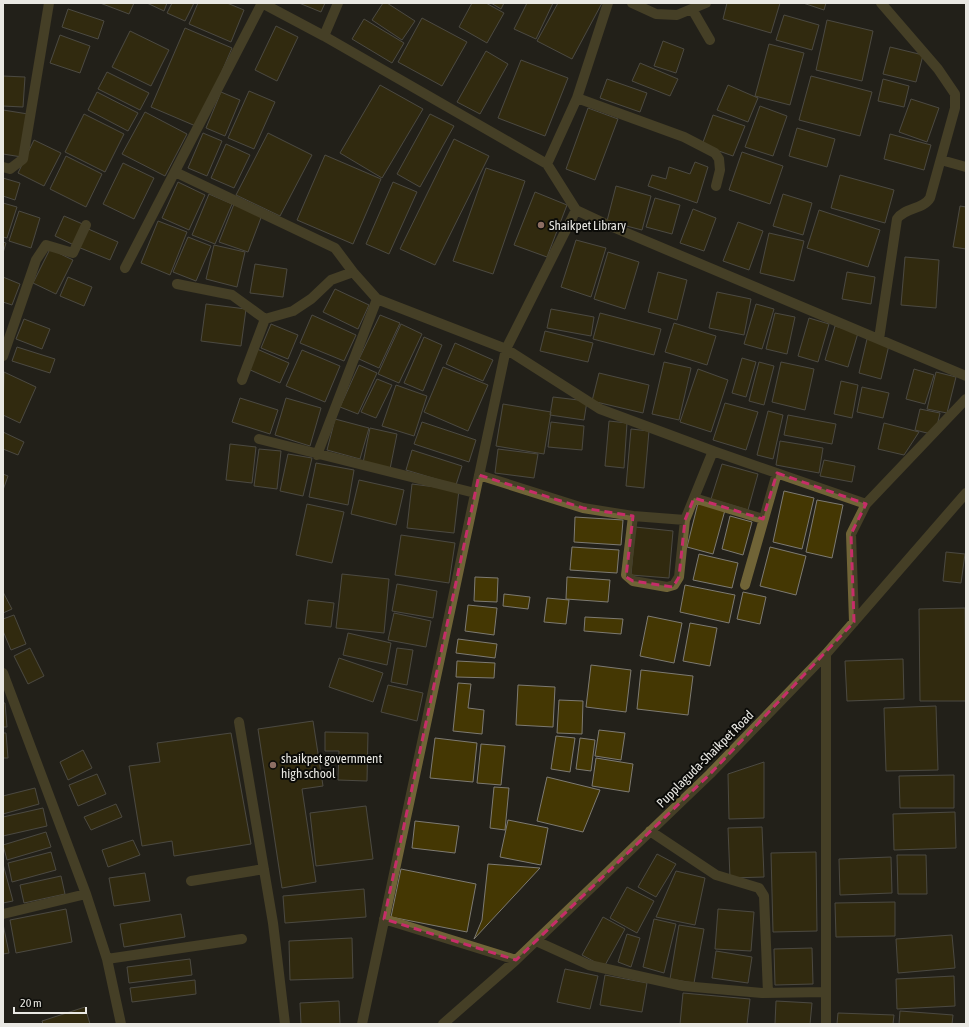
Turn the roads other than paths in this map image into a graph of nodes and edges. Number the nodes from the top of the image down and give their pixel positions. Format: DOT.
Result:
graph roads {
  1 [pos="49,3"];
  2 [pos="338,3"];
  3 [pos="608,3"];
  4 [pos="632,3"];
  5 [pos="706,3"];
  6 [pos="881,3"];
  7 [pos="692,9"];
  8 [pos="324,36"];
  9 [pos="710,40"];
  10 [pos="577,98"];
  11 [pos="940,160"];
  12 [pos="547,164"];
  13 [pos="966,166"];
  14 [pos="3,167"];
  15 [pos="175,172"];
  16 [pos="716,186"];
  17 [pos="576,210"];
  18 [pos="86,225"];
  19 [pos="126,268"];
  20 [pos="352,272"];
  21 [pos="177,284"];
  22 [pos="377,299"];
  23 [pos="265,319"];
  24 [pos="879,339"];
  25 [pos="506,349"];
  26 [pos="3,356"];
  27 [pos="966,376"];
  28 [pos="242,380"];
  29 [pos="966,399"];
  30 [pos="259,439"];
  31 [pos="713,451"];
  32 [pos="317,455"];
  33 [pos="777,473"];
  34 [pos="479,475"];
  35 [pos="475,493"];
  36 [pos="966,493"];
  37 [pos="694,498"];
  38 [pos="866,504"];
  39 [pos="633,516"];
  40 [pos="763,519"];
  41 [pos="685,520"];
  42 [pos="744,586"];
  43 [pos="854,622"];
  44 [pos="826,654"];
  45 [pos="3,673"];
  46 [pos="239,722"];
  47 [pos="650,831"];
  48 [pos="264,869"];
  49 [pos="191,881"];
  50 [pos="86,894"];
  51 [pos="3,914"];
  52 [pos="384,920"];
  53 [pos="242,939"];
  54 [pos="536,941"];
  55 [pos="108,959"];
  56 [pos="516,960"];
  57 [pos="826,992"];
  58 [pos="768,993"];
  59 [pos="121,1024"];
  60 [pos="285,1024"];
  61 [pos="362,1024"];
  62 [pos="443,1024"];
  63 [pos="826,1024"];
  1 -- 14 [label="street"];
  2 -- 8 [label="street"];
  3 -- 10 [label="street"];
  4 -- 7 [label="street"];
  5 -- 7 [label="street"];
  6 -- 11 [label="street"];
  7 -- 9 [label="street"];
  8 -- 12 [label="street"];
  8 -- 15 [label="street"];
  10 -- 12 [label="street"];
  10 -- 16 [label="street"];
  11 -- 13 [label="street"];
  11 -- 24 [label="street"];
  12 -- 17 [label="street"];
  15 -- 19 [label="street"];
  15 -- 20 [label="street"];
  17 -- 24 [label="street"];
  17 -- 25 [label="street"];
  18 -- 26 [label="street"];
  20 -- 22 [label="street"];
  20 -- 23 [label="street"];
  21 -- 23 [label="street"];
  22 -- 25 [label="street"];
  22 -- 32 [label="street"];
  23 -- 28 [label="street"];
  24 -- 27 [label="street"];
  25 -- 31 [label="street"];
  25 -- 34 [label="street"];
  29 -- 38 [label="street"];
  30 -- 32 [label="street"];
  31 -- 33 [label="street"];
  31 -- 37 [label="street"];
  32 -- 35 [label="street"];
  33 -- 38 [label="street"];
  33 -- 40 [label="street"];
  34 -- 35 [label="street"];
  34 -- 39 [label="street"];
  35 -- 52 [label="street"];
  36 -- 43 [label="street, Pupplaguda-Shaikpet Road"];
  37 -- 40 [label="street"];
  37 -- 41 [label="street"];
  38 -- 43 [label="street"];
  39 -- 41 [label="street"];
  39 -- 41 [label="street"];
  40 -- 42 [label="street"];
  43 -- 44 [label="street, Pupplaguda-Shaikpet Road"];
  44 -- 47 [label="street, Pupplaguda-Shaikpet Road"];
  44 -- 57 [label="street"];
  45 -- 50 [label="street"];
  46 -- 48 [label="street"];
  47 -- 54 [label="street, Pupplaguda-Shaikpet Road"];
  47 -- 58 [label="street"];
  48 -- 49 [label="street"];
  48 -- 60 [label="street"];
  50 -- 51 [label="street"];
  50 -- 55 [label="street"];
  52 -- 56 [label="street"];
  52 -- 61 [label="street"];
  53 -- 55 [label="street"];
  54 -- 56 [label="street, Pupplaguda-Shaikpet Road"];
  54 -- 58 [label="street"];
  55 -- 59 [label="street"];
  56 -- 62 [label="street, Pupplaguda-Shaikpet Road"];
  57 -- 58 [label="street"];
  57 -- 63 [label="street"];
}
